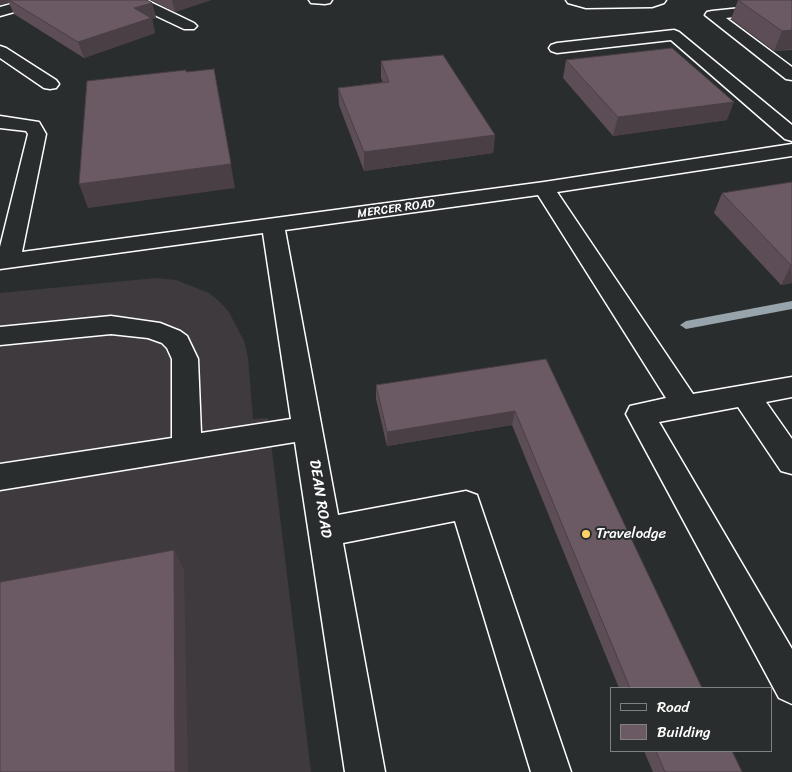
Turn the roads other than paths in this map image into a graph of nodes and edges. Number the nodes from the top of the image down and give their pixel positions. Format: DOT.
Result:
graph roads {
  1 [pos="41,0"];
  2 [pos="134,0"];
  3 [pos="316,0"];
  4 [pos="325,0"];
  5 [pos="573,0"];
  6 [pos="658,0"];
  7 [pos="780,8"];
  8 [pos="0,12"];
  9 [pos="188,26"];
  10 [pos="557,48"];
  11 [pos="0,51"];
  12 [pos="792,75"];
  13 [pos="50,84"];
  14 [pos="0,122"];
  15 [pos="792,135"];
  16 [pos="792,150"];
  17 [pos="544,188"];
  18 [pos="273,226"];
  19 [pos="4,262"];
  20 [pos="0,336"];
  21 [pos="792,387"];
  22 [pos="745,395"];
  23 [pos="686,406"];
  24 [pos="308,428"];
  25 [pos="187,448"];
  26 [pos="792,462"];
  27 [pos="0,477"];
  28 [pos="325,532"];
  29 [pos="792,686"];
  30 [pos="365,772"];
  31 [pos="551,772"];
  1 -- 8 [label="street"];
  2 -- 9 [label="street"];
  3 -- 4 [label="street"];
  5 -- 6 [label="street"];
  7 -- 12 [label="street"];
  10 -- 15 [label="street"];
  11 -- 13 [label="street"];
  14 -- 19 [label="street"];
  16 -- 17 [label="street, MERCER ROAD"];
  17 -- 18 [label="street, MERCER ROAD"];
  17 -- 23 [label="street"];
  18 -- 19 [label="street, MERCER ROAD"];
  18 -- 24 [label="street, DEAN ROAD"];
  20 -- 25 [label="street"];
  21 -- 22 [label="street"];
  22 -- 23 [label="street"];
  22 -- 26 [label="street"];
  23 -- 29 [label="street"];
  24 -- 25 [label="street"];
  24 -- 28 [label="street, DEAN ROAD"];
  25 -- 27 [label="street"];
  28 -- 30 [label="street, DEAN ROAD"];
  28 -- 31 [label="street"];
}
